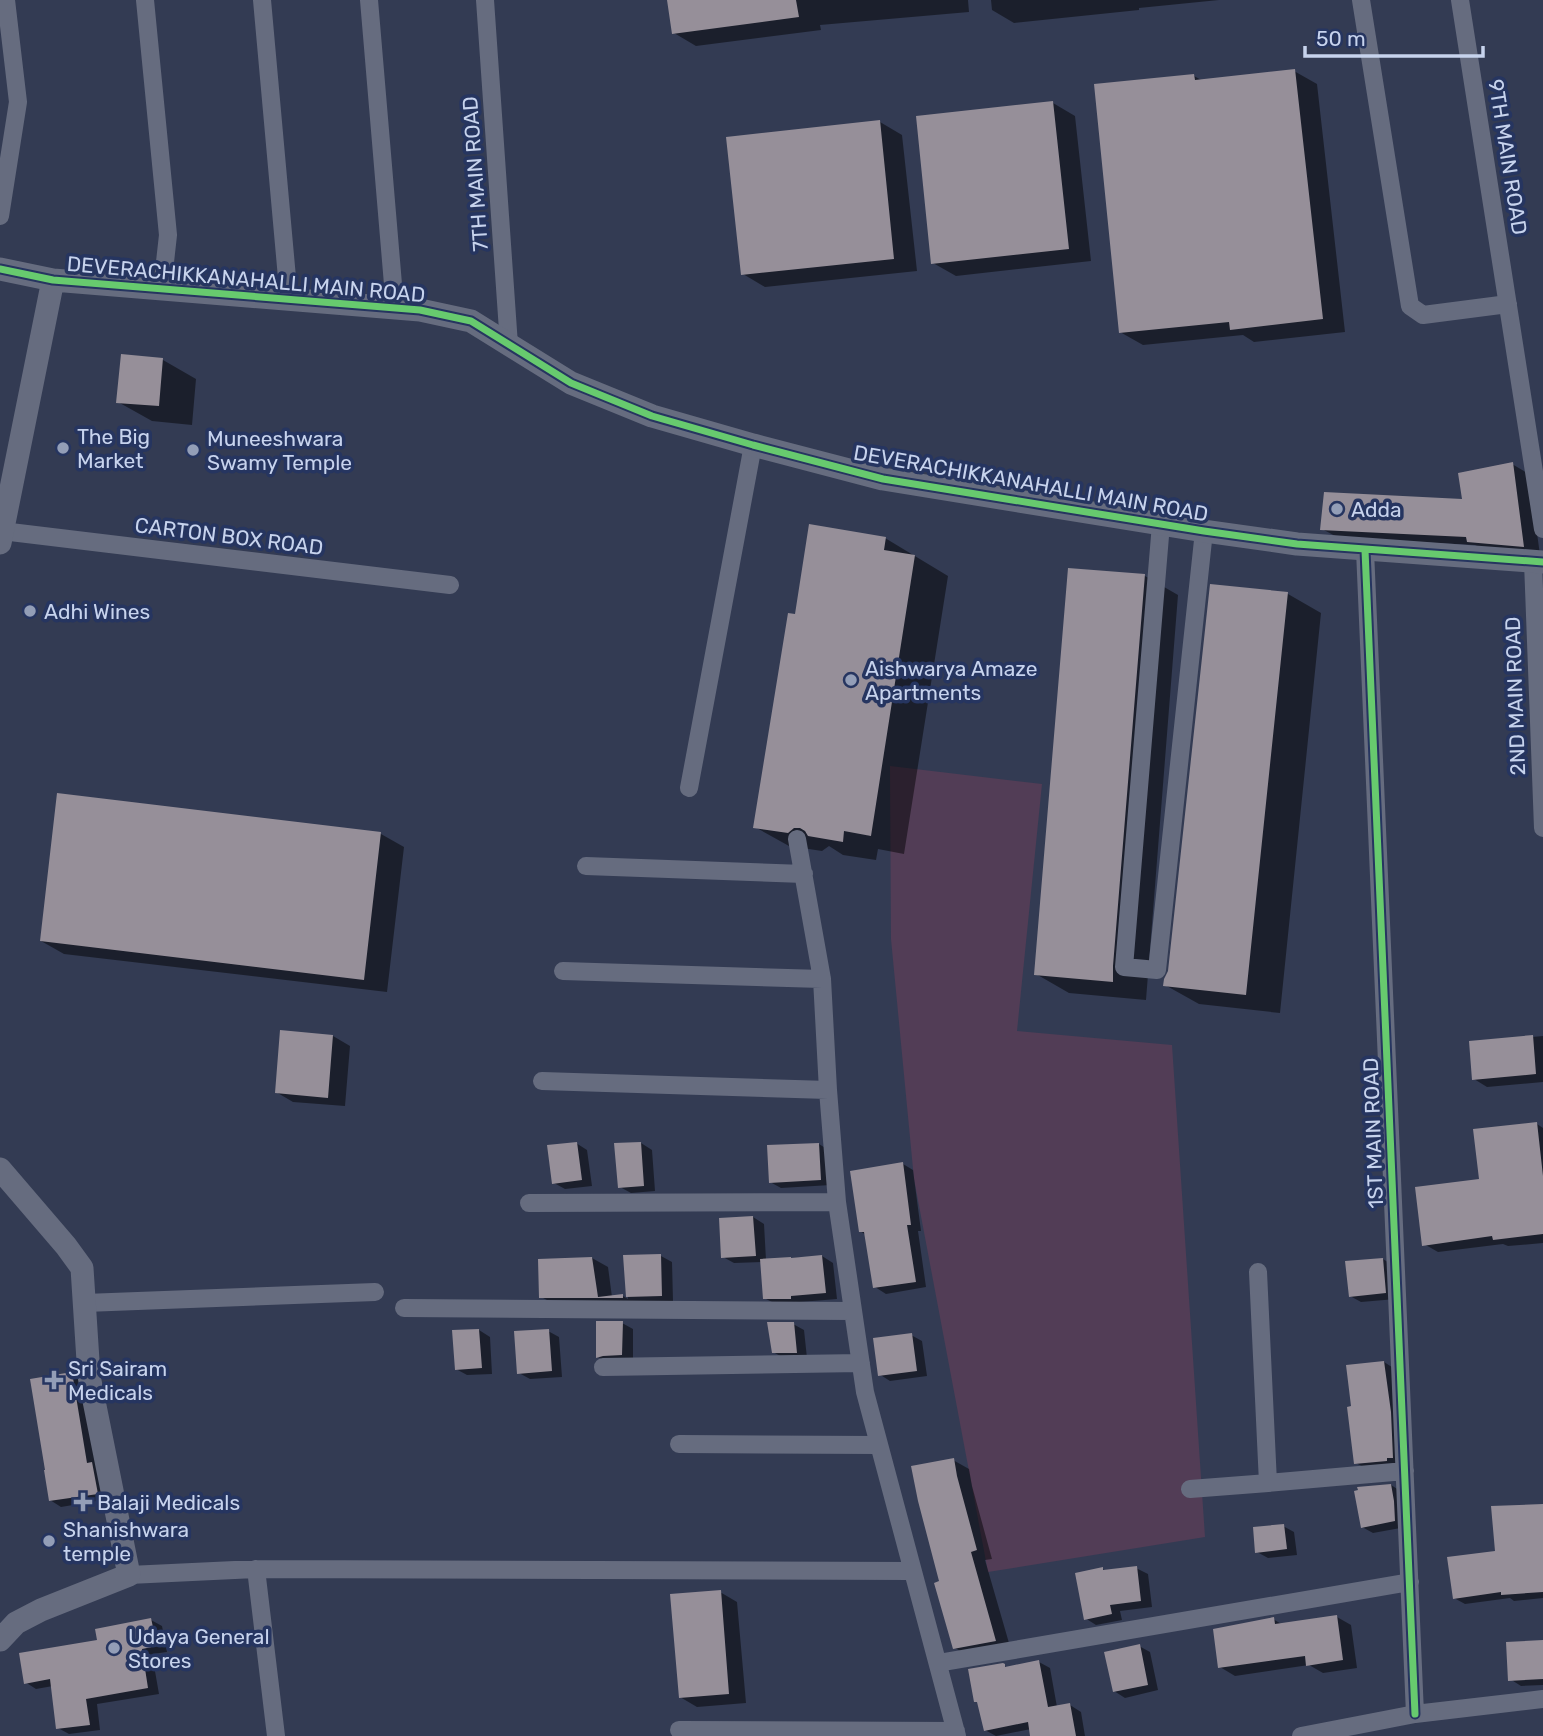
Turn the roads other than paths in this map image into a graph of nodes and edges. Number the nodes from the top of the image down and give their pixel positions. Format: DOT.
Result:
graph roads {
  1 [pos="6,0"];
  2 [pos="145,0"];
  3 [pos="262,0"];
  4 [pos="369,0"];
  5 [pos="485,0"];
  6 [pos="1361,0"];
  7 [pos="1460,0"];
  8 [pos="0,216"];
  9 [pos="0,269"];
  10 [pos="53,280"];
  11 [pos="162,289"];
  12 [pos="289,300"];
  13 [pos="1508,304"];
  14 [pos="395,308"];
  15 [pos="509,345"];
  16 [pos="753,445"];
  17 [pos="1161,524"];
  18 [pos="1543,529"];
  19 [pos="1204,531"];
  20 [pos="1,537"];
  21 [pos="1365,550"];
  22 [pos="1538,562"];
  23 [pos="450,585"];
  24 [pos="1542,764"];
  25 [pos="689,788"];
  26 [pos="1543,828"];
  27 [pos="797,839"];
  28 [pos="586,866"];
  29 [pos="804,874"];
  30 [pos="563,971"];
  31 [pos="822,979"];
  32 [pos="542,1081"];
  33 [pos="828,1090"];
  34 [pos="0,1169"];
  35 [pos="837,1202"];
  36 [pos="528,1203"];
  37 [pos="1258,1272"];
  38 [pos="375,1292"];
  39 [pos="85,1303"];
  40 [pos="404,1308"];
  41 [pos="853,1311"];
  42 [pos="861,1363"];
  43 [pos="603,1367"];
  44 [pos="679,1444"];
  45 [pos="879,1445"];
  46 [pos="1405,1471"];
  47 [pos="1268,1483"];
  48 [pos="1190,1489"];
  49 [pos="256,1569"];
  50 [pos="912,1572"];
  51 [pos="130,1574"];
  52 [pos="1410,1582"];
  53 [pos="8,1623"];
  54 [pos="0,1640"];
  55 [pos="938,1662"];
  56 [pos="1543,1699"];
  57 [pos="1415,1714"];
  58 [pos="679,1730"];
  59 [pos="956,1734"];
  60 [pos="275,1736"];
  61 [pos="1301,1736"];
  1 -- 8 [label="street"];
  2 -- 11 [label="street"];
  3 -- 12 [label="street"];
  4 -- 14 [label="street"];
  5 -- 15 [label="street, 7TH MAIN ROAD"];
  6 -- 13 [label="street"];
  7 -- 13 [label="street, 9TH MAIN ROAD"];
  9 -- 10 [label="street, DEVERACHIKKANAHALLI MAIN ROAD"];
  10 -- 11 [label="street, DEVERACHIKKANAHALLI MAIN ROAD"];
  10 -- 20 [label="street"];
  11 -- 12 [label="street, DEVERACHIKKANAHALLI MAIN ROAD"];
  12 -- 14 [label="street, DEVERACHIKKANAHALLI MAIN ROAD"];
  13 -- 18 [label="street, 9TH MAIN ROAD"];
  14 -- 15 [label="street, DEVERACHIKKANAHALLI MAIN ROAD"];
  15 -- 16 [label="street, DEVERACHIKKANAHALLI MAIN ROAD"];
  16 -- 17 [label="street, DEVERACHIKKANAHALLI MAIN ROAD"];
  16 -- 25 [label="street"];
  17 -- 19 [label="street, DEVERACHIKKANAHALLI MAIN ROAD"];
  17 -- 19 [label="street"];
  19 -- 21 [label="street, DEVERACHIKKANAHALLI MAIN ROAD"];
  20 -- 23 [label="street, CARTON BOX ROAD"];
  21 -- 22 [label="street, DEVERACHIKKANAHALLI MAIN ROAD"];
  21 -- 46 [label="street, 1ST MAIN ROAD"];
  22 -- 24 [label="street, 2ND MAIN ROAD"];
  24 -- 26 [label="street, 2ND MAIN ROAD"];
  27 -- 29 [label="street"];
  28 -- 29 [label="street"];
  29 -- 31 [label="street"];
  30 -- 31 [label="street"];
  31 -- 33 [label="street"];
  32 -- 33 [label="street"];
  33 -- 35 [label="street"];
  34 -- 39 [label="street"];
  35 -- 36 [label="street"];
  35 -- 41 [label="street"];
  37 -- 47 [label="street"];
  38 -- 39 [label="street"];
  39 -- 51 [label="street"];
  40 -- 41 [label="street"];
  41 -- 42 [label="street"];
  42 -- 43 [label="street"];
  42 -- 45 [label="street"];
  44 -- 45 [label="street"];
  45 -- 50 [label="street"];
  46 -- 47 [label="street"];
  46 -- 52 [label="street, 1ST MAIN ROAD"];
  47 -- 48 [label="street"];
  49 -- 50 [label="street"];
  49 -- 51 [label="street"];
  49 -- 60 [label="street"];
  50 -- 55 [label="street"];
  51 -- 53 [label="street"];
  52 -- 55 [label="street"];
  52 -- 57 [label="street, 1ST MAIN ROAD"];
  53 -- 54 [label="street"];
  55 -- 59 [label="street"];
  56 -- 57 [label="street"];
  57 -- 61 [label="street"];
  58 -- 59 [label="street"];
}
